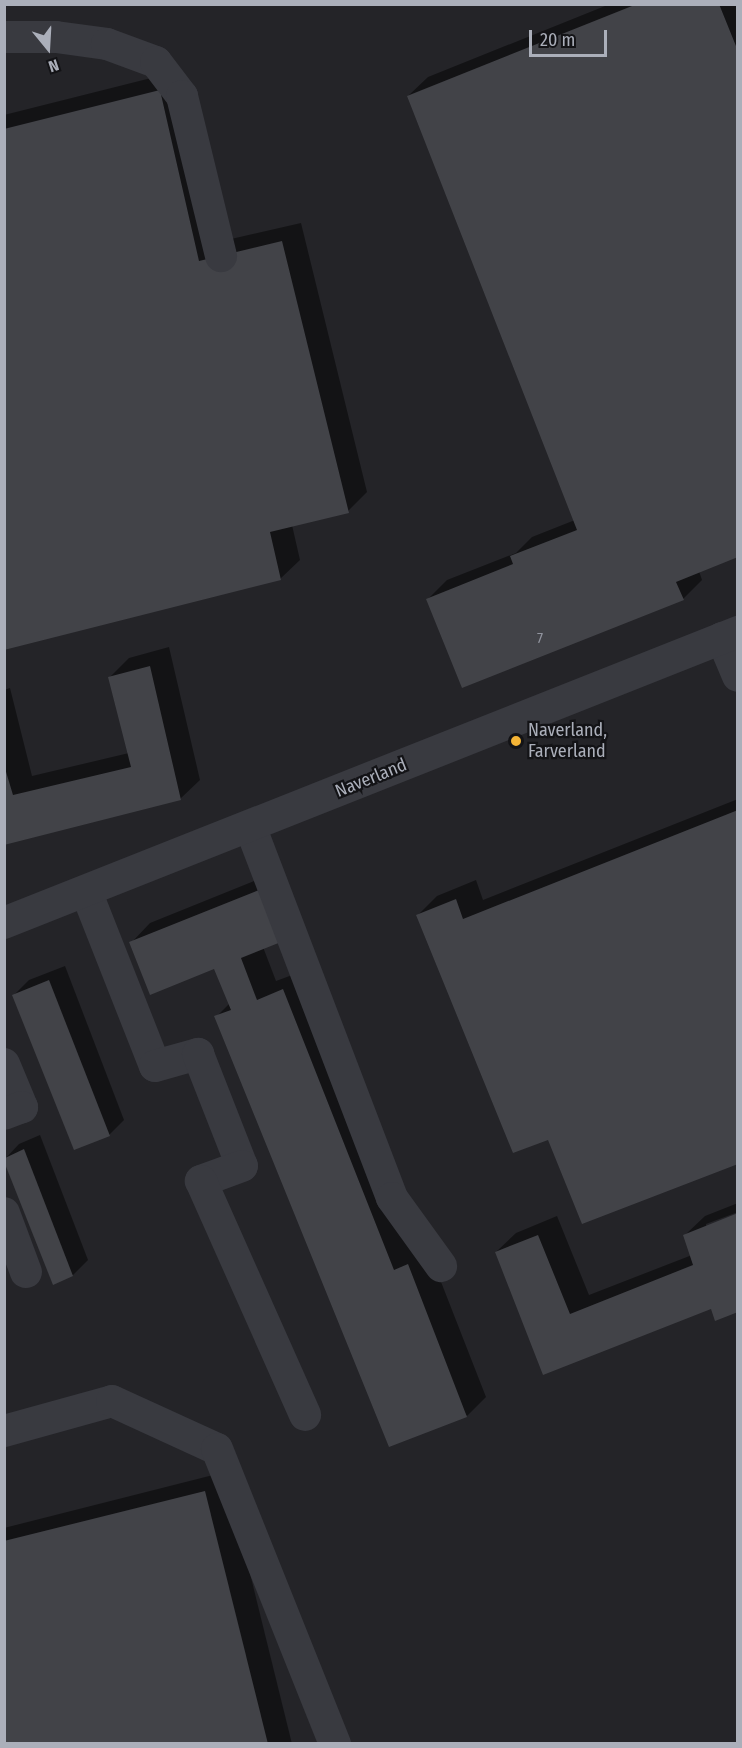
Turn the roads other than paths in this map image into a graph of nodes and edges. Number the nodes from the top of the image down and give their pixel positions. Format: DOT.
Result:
graph roads {
  1 [pos="4,37"];
  2 [pos="221,256"];
  3 [pos="730,635"];
  4 [pos="738,676"];
  5 [pos="250,826"];
  6 [pos="86,891"];
  7 [pos="4,923"];
  8 [pos="4,1064"];
  9 [pos="4,1114"];
  10 [pos="4,1214"];
  11 [pos="441,1266"];
  12 [pos="26,1272"];
  13 [pos="305,1415"];
  14 [pos="4,1431"];
  15 [pos="335,1743"];
  1 -- 2 [label="street"];
  3 -- 4 [label="street"];
  3 -- 5 [label="street, Naverland"];
  5 -- 6 [label="street, Naverland"];
  5 -- 11 [label="street"];
  6 -- 7 [label="street, Naverland"];
  6 -- 13 [label="street"];
  8 -- 9 [label="street"];
  10 -- 12 [label="street"];
  14 -- 15 [label="street"];
}
